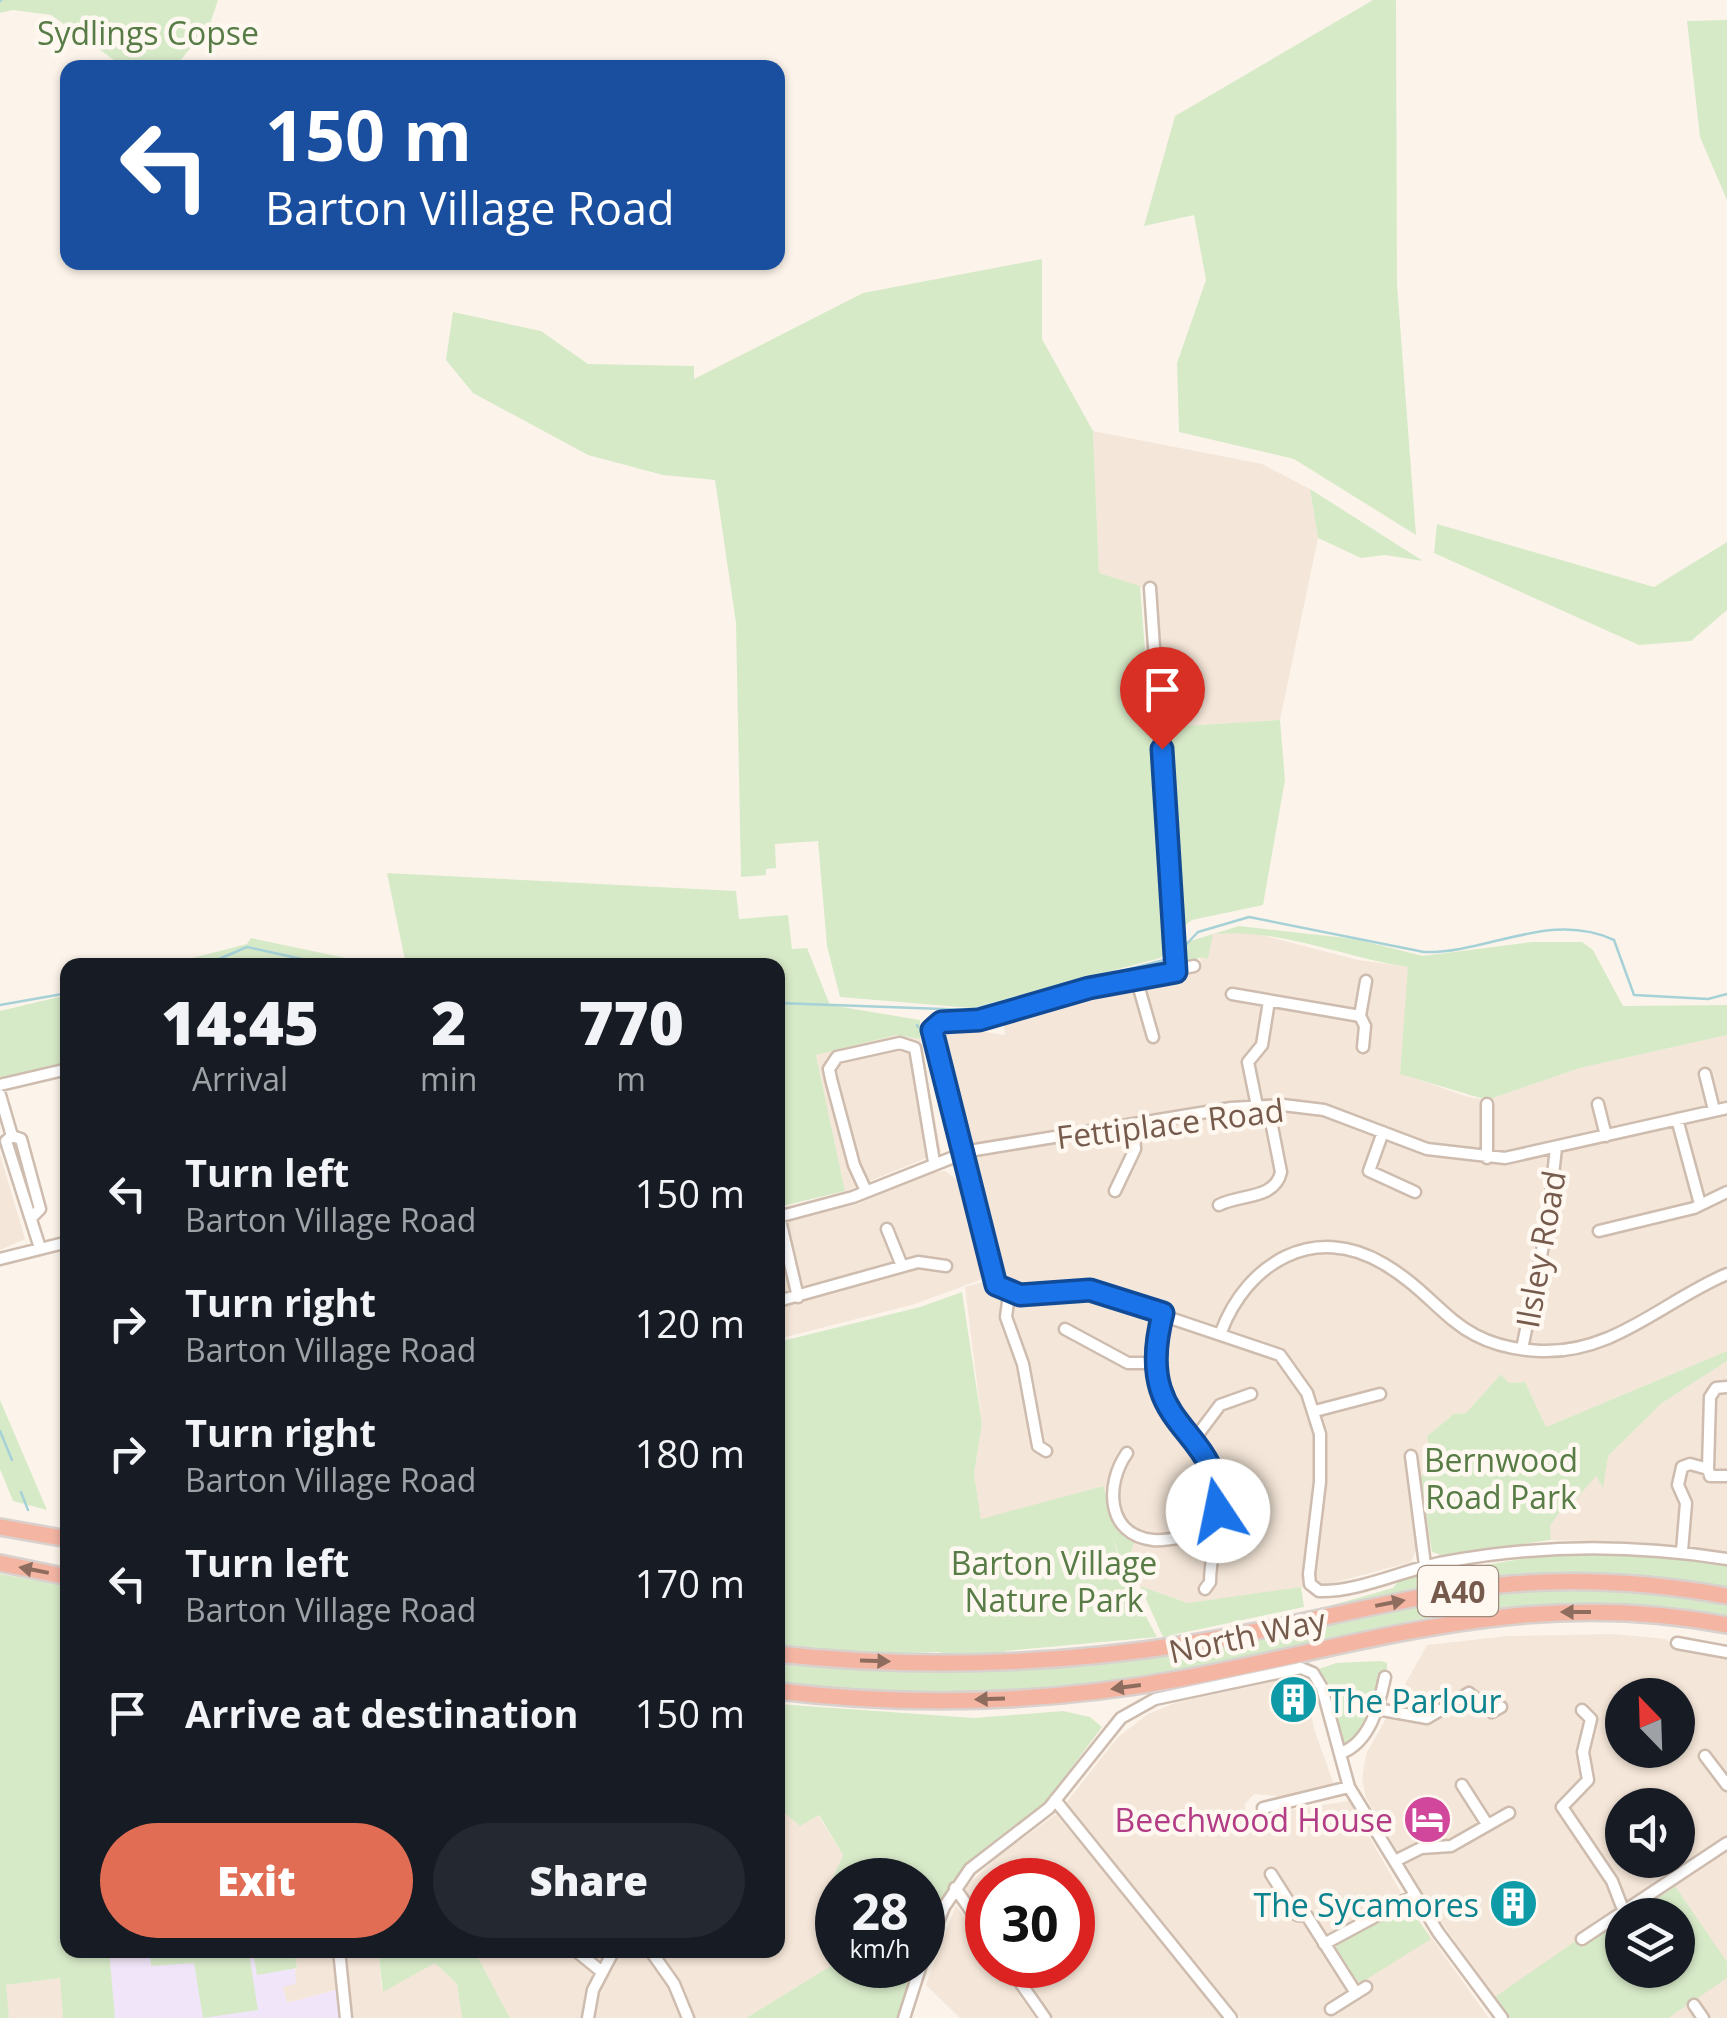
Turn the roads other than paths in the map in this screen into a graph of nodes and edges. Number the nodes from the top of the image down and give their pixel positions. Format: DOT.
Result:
graph roads {
  1 [pos="1150,588"];
  2 [pos="1194,966"];
  3 [pos="1175,968"];
  4 [pos="1136,981"];
  5 [pos="1366,981"];
  6 [pos="1232,994"];
  7 [pos="1270,1001"];
  8 [pos="1360,1016"];
  9 [pos="1155,1031"];
  10 [pos="1363,1048"];
  11 [pos="60,1071"];
  12 [pos="1705,1074"];
  13 [pos="0,1085"];
  14 [pos="0,1095"];
  15 [pos="1487,1104"];
  16 [pos="1598,1104"];
  17 [pos="1263,1106"];
  18 [pos="1727,1108"];
  19 [pos="1714,1110"];
  20 [pos="1677,1118"];
  21 [pos="1133,1124"];
  22 [pos="1382,1132"];
  23 [pos="1606,1136"];
  24 [pos="1556,1148"];
  25 [pos="960,1154"];
  26 [pos="1487,1158"];
  27 [pos="934,1162"];
  28 [pos="866,1191"];
  29 [pos="1115,1191"];
  30 [pos="1415,1192"];
  31 [pos="1727,1192"];
  32 [pos="1700,1204"];
  33 [pos="1219,1205"];
  34 [pos="785,1214"];
  35 [pos="887,1228"];
  36 [pos="1599,1231"];
  37 [pos="60,1244"];
  38 [pos="785,1244"];
  39 [pos="40,1248"];
  40 [pos="0,1260"];
  41 [pos="902,1266"];
  42 [pos="946,1266"];
  43 [pos="1727,1274"];
  44 [pos="1009,1294"];
  45 [pos="798,1297"];
  46 [pos="785,1300"];
  47 [pos="1163,1313"];
  48 [pos="1065,1329"];
  49 [pos="1221,1332"];
  50 [pos="1522,1349"];
  51 [pos="1154,1363"];
  52 [pos="1727,1387"];
  53 [pos="1251,1394"];
  54 [pos="1380,1394"];
  55 [pos="1316,1411"];
  56 [pos="1193,1441"];
  57 [pos="1039,1450"];
  58 [pos="1126,1453"];
  59 [pos="1411,1456"];
  60 [pos="1708,1469"];
  61 [pos="1727,1476"];
  62 [pos="0,1528"];
  63 [pos="1216,1533"];
  64 [pos="60,1537"];
  65 [pos="1682,1552"];
  66 [pos="1727,1558"];
  67 [pos="0,1563"];
  68 [pos="1425,1565"];
  69 [pos="60,1574"];
  70 [pos="1204,1589"];
  71 [pos="1727,1596"];
  72 [pos="1727,1625"];
  73 [pos="1676,1643"];
  74 [pos="1727,1652"];
  75 [pos="785,1654"];
  76 [pos="1384,1677"];
  77 [pos="785,1692"];
  78 [pos="1501,1706"];
  79 [pos="1377,1708"];
  80 [pos="1582,1710"];
  81 [pos="1340,1753"];
  82 [pos="1705,1756"];
  83 [pos="1727,1784"];
  84 [pos="1462,1785"];
  85 [pos="1349,1787"];
  86 [pos="1055,1800"];
  87 [pos="1263,1808"];
  88 [pos="1509,1813"];
  89 [pos="1486,1824"];
  90 [pos="1727,1843"];
  91 [pos="1394,1861"];
  92 [pos="1271,1874"];
  93 [pos="955,1888"];
  94 [pos="1416,1895"];
  95 [pos="1619,1898"];
  96 [pos="1645,1898"];
  97 [pos="965,1902"];
  98 [pos="945,1911"];
  99 [pos="1605,1924"];
  100 [pos="1582,1939"];
  101 [pos="1324,1944"];
  102 [pos="340,1958"];
  103 [pos="584,1958"];
  104 [pos="610,1958"];
  105 [pos="656,1958"];
  106 [pos="602,1972"];
  107 [pos="914,1988"];
  108 [pos="1024,1988"];
  109 [pos="1694,2004"];
  110 [pos="1332,2009"];
  111 [pos="346,2018"];
  112 [pos="588,2018"];
  113 [pos="688,2018"];
  114 [pos="904,2018"];
  115 [pos="1045,2018"];
  116 [pos="1231,2018"];
  117 [pos="1502,2018"];
  118 [pos="1703,2018"];
  1 -- 3 [label="street"];
  2 -- 3 [label="street"];
  3 -- 4 [label="street"];
  4 -- 9 [label="street"];
  4 -- 25 [label="street"];
  5 -- 8 [label="street"];
  6 -- 7 [label="street"];
  7 -- 8 [label="street"];
  7 -- 17 [label="street"];
  8 -- 10 [label="street"];
  11 -- 13 [label="street"];
  12 -- 19 [label="street"];
  14 -- 39 [label="street"];
  15 -- 26 [label="street"];
  16 -- 23 [label="street"];
  17 -- 21 [label="street, Fettiplace Road"];
  17 -- 22 [label="street, Fettiplace Road"];
  17 -- 33 [label="street"];
  18 -- 19 [label="street, Fettiplace Road"];
  19 -- 20 [label="street, Fettiplace Road"];
  20 -- 23 [label="street, Fettiplace Road"];
  20 -- 32 [label="street"];
  21 -- 25 [label="street, Fettiplace Road"];
  21 -- 29 [label="street"];
  22 -- 26 [label="street, Fettiplace Road"];
  22 -- 30 [label="street"];
  23 -- 24 [label="street, Fettiplace Road"];
  24 -- 26 [label="street, Fettiplace Road"];
  24 -- 50 [label="street, Ilsley Road"];
  25 -- 27 [label="street, Fettiplace Road"];
  25 -- 44 [label="street"];
  27 -- 28 [label="street, Fettiplace Road"];
  27 -- 28 [label="street"];
  28 -- 34 [label="street, Fettiplace Road"];
  31 -- 32 [label="street"];
  32 -- 36 [label="street"];
  35 -- 41 [label="street"];
  37 -- 39 [label="street"];
  38 -- 45 [label="street"];
  39 -- 40 [label="street"];
  41 -- 42 [label="street"];
  41 -- 45 [label="street"];
  43 -- 50 [label="street"];
  44 -- 47 [label="street"];
  44 -- 57 [label="street"];
  45 -- 46 [label="street"];
  47 -- 49 [label="street"];
  47 -- 51 [label="street"];
  48 -- 51 [label="street"];
  49 -- 50 [label="street"];
  49 -- 55 [label="street"];
  51 -- 56 [label="street"];
  52 -- 60 [label="street"];
  53 -- 56 [label="street"];
  54 -- 55 [label="street"];
  55 -- 68 [label="street, North Way"];
  56 -- 63 [label="street"];
  58 -- 63 [label="street"];
  59 -- 68 [label="street"];
  60 -- 61 [label="street"];
  60 -- 65 [label="street"];
  62 -- 64 [label="highway"];
  63 -- 70 [label="street"];
  65 -- 66 [label="street, North Way"];
  65 -- 68 [label="street, North Way"];
  69 -- 67 [label="highway, one-way"];
  75 -- 71 [label="highway, North Way / A40, one-way"];
  72 -- 77 [label="highway, North Way / A40, one-way"];
  73 -- 74 [label="street"];
  76 -- 79 [label="street"];
  78 -- 79 [label="street"];
  79 -- 81 [label="street"];
  80 -- 95 [label="street"];
  81 -- 85 [label="street"];
  81 -- 86 [label="street"];
  82 -- 83 [label="street"];
  84 -- 89 [label="street"];
  85 -- 87 [label="street"];
  85 -- 91 [label="street"];
  86 -- 93 [label="street"];
  86 -- 116 [label="street"];
  88 -- 89 [label="street"];
  89 -- 91 [label="street"];
  90 -- 96 [label="street"];
  91 -- 94 [label="street"];
  92 -- 101 [label="street"];
  93 -- 97 [label="street"];
  93 -- 98 [label="street"];
  94 -- 101 [label="street"];
  94 -- 117 [label="street"];
  99 -- 100 [label="street"];
  101 -- 110 [label="street"];
  102 -- 111 [label="street"];
  103 -- 106 [label="street"];
  104 -- 106 [label="street"];
  105 -- 113 [label="street"];
  106 -- 112 [label="street"];
  107 -- 114 [label="street"];
  108 -- 115 [label="street"];
  109 -- 118 [label="street"];
}
